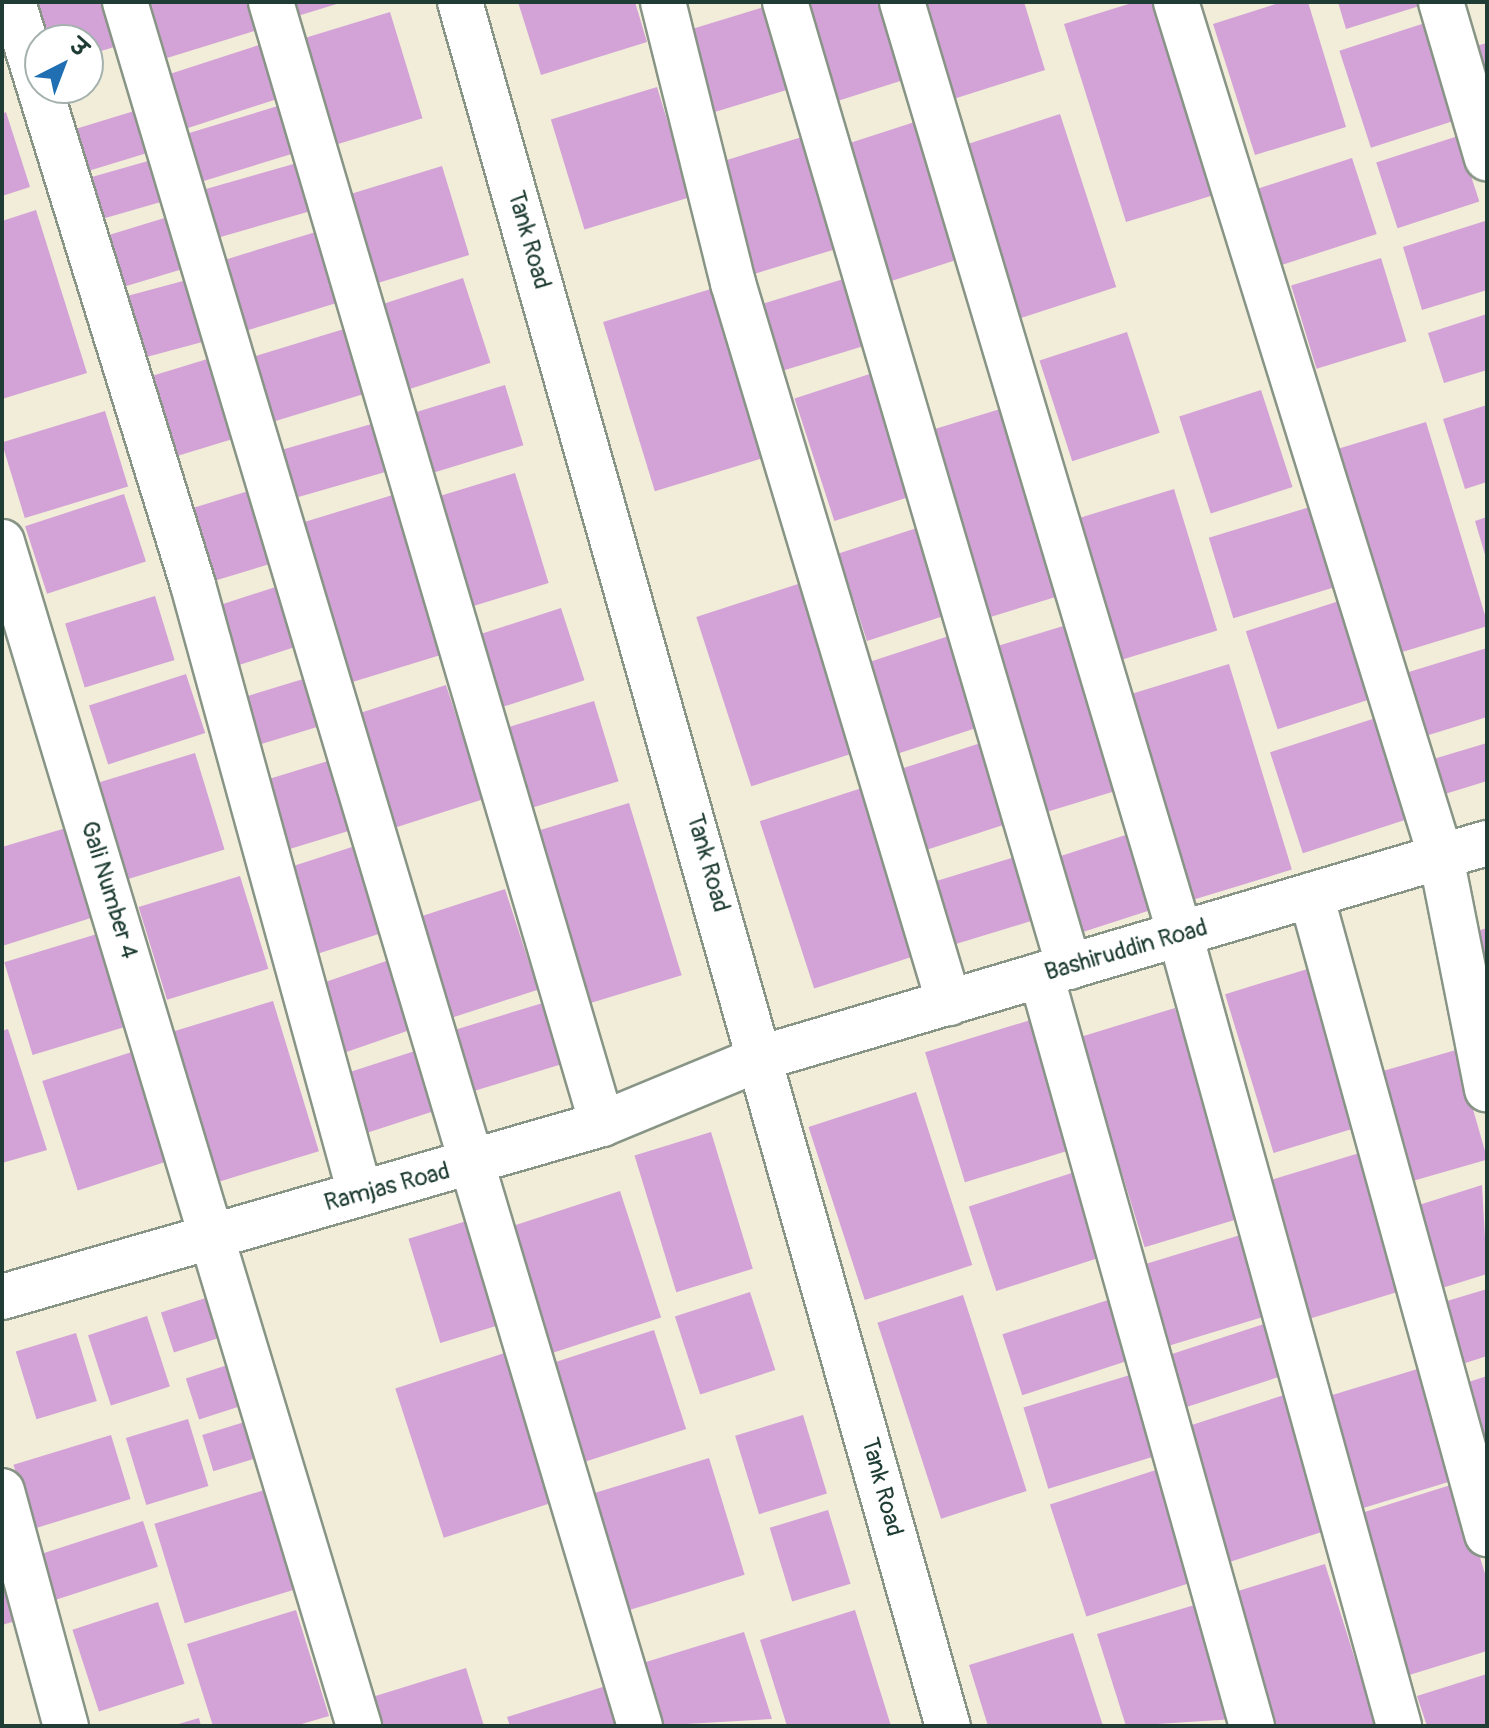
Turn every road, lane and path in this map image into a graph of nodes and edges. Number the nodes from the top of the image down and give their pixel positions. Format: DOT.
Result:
graph roads {
  1 [pos="13,2"];
  2 [pos="125,2"];
  3 [pos="271,2"];
  4 [pos="460,2"];
  5 [pos="663,2"];
  6 [pos="785,2"];
  7 [pos="902,2"];
  8 [pos="1176,2"];
  9 [pos="1441,2"];
  10 [pos="1487,158"];
  11 [pos="2,542"];
  12 [pos="1487,843"];
  13 [pos="1441,857"];
  14 [pos="1311,895"];
  15 [pos="1180,934"];
  16 [pos="1055,971"];
  17 [pos="949,1003"];
  18 [pos="764,1057"];
  19 [pos="1487,1090"];
  20 [pos="602,1124"];
  21 [pos="475,1164"];
  22 [pos="360,1193"];
  23 [pos="215,1238"];
  24 [pos="2,1297"];
  25 [pos="2,1491"];
  26 [pos="1487,1534"];
  27 [pos="66,1726"];
  28 [pos="359,1726"];
  29 [pos="640,1726"];
  30 [pos="948,1726"];
  31 [pos="1252,1726"];
  32 [pos="1399,1726"];
  1 -- 22 [label="street"];
  2 -- 21 [label="street"];
  3 -- 20 [label="street"];
  4 -- 18 [label="street, Tank Road"];
  5 -- 17 [label="street"];
  6 -- 16 [label="street"];
  7 -- 15 [label="street"];
  8 -- 13 [label="street"];
  9 -- 10 [label="street"];
  11 -- 23 [label="street, Gali Number 4"];
  12 -- 13 [label="street, Bashiruddin Road"];
  13 -- 14 [label="street, Bashiruddin Road"];
  13 -- 19 [label="street"];
  14 -- 15 [label="street, Bashiruddin Road"];
  14 -- 26 [label="street"];
  15 -- 16 [label="street, Bashiruddin Road"];
  15 -- 32 [label="street"];
  16 -- 17 [label="street, Bashiruddin Road"];
  16 -- 31 [label="street"];
  17 -- 18 [label="street, Bashiruddin Road"];
  18 -- 20 [label="street, Ramjas Road"];
  18 -- 30 [label="street, Tank Road"];
  20 -- 21 [label="street, Ramjas Road"];
  21 -- 22 [label="street, Ramjas Road"];
  21 -- 29 [label="street"];
  22 -- 23 [label="street, Ramjas Road"];
  23 -- 24 [label="street, Ramjas Road"];
  23 -- 28 [label="street, Gali Number 4"];
  25 -- 27 [label="street"];
}
